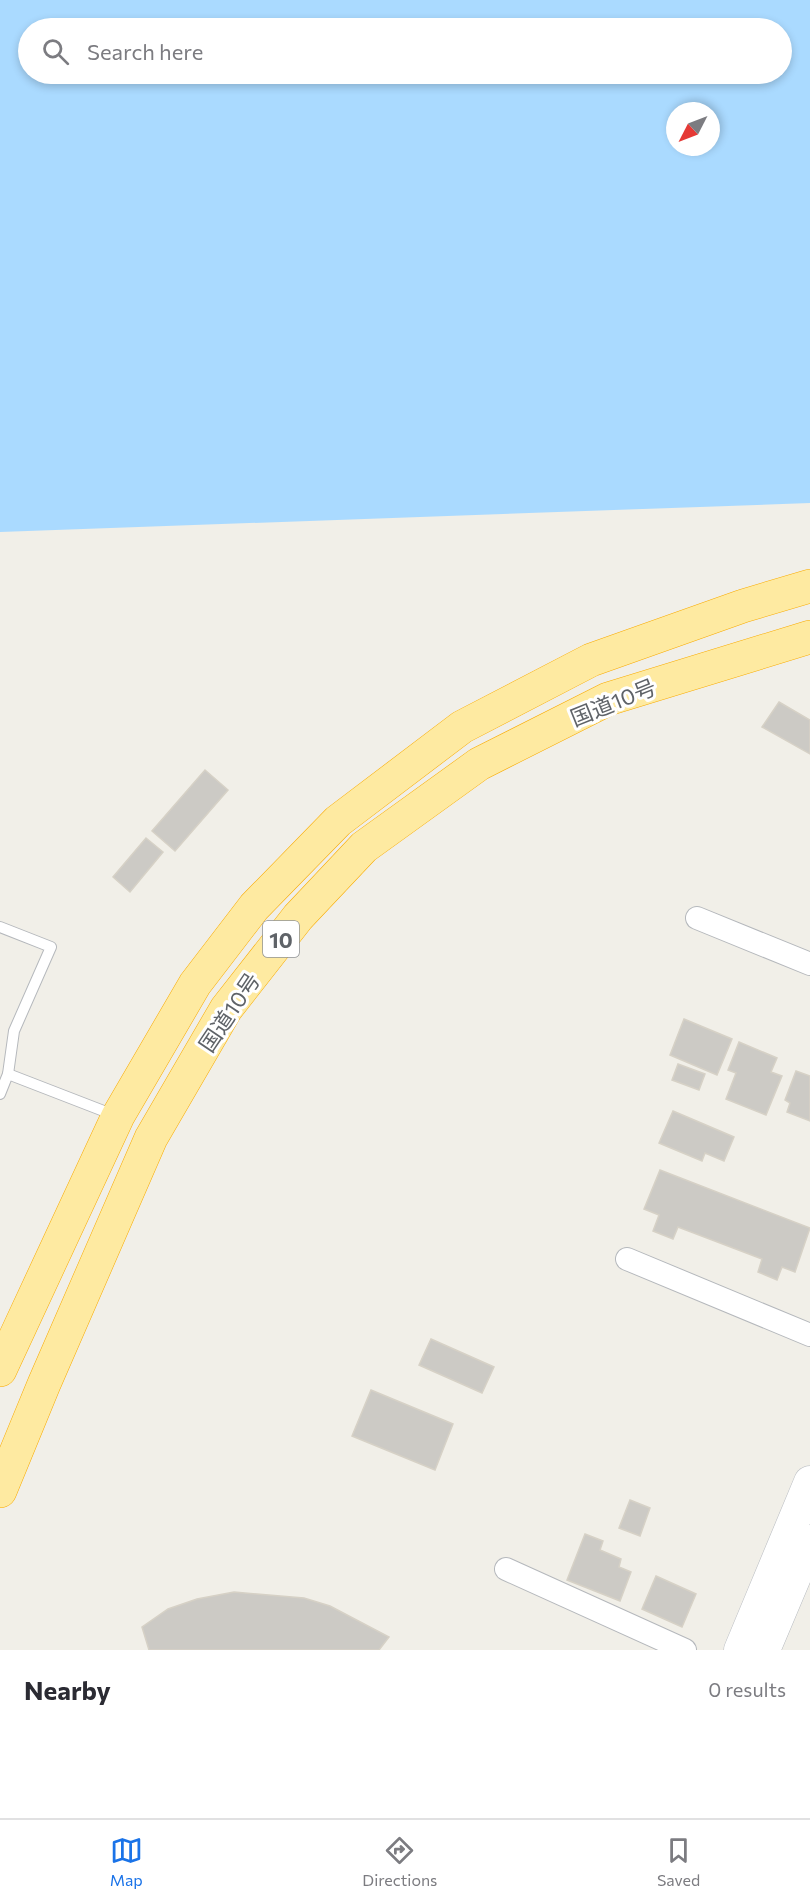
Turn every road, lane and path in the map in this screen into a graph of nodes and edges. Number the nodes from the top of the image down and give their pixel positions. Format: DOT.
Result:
graph roads {
  1 [pos="810,586"];
  2 [pos="810,637"];
  3 [pos="697,918"];
  4 [pos="0,927"];
  5 [pos="810,964"];
  6 [pos="8,1074"];
  7 [pos="0,1094"];
  8 [pos="118,1116"];
  9 [pos="627,1259"];
  10 [pos="810,1335"];
  11 [pos="0,1370"];
  12 [pos="810,1482"];
  13 [pos="0,1491"];
  14 [pos="810,1541"];
  15 [pos="506,1569"];
  16 [pos="684,1650"];
  17 [pos="740,1650"];
  18 [pos="764,1650"];
  1 -- 8 [label="highway, 国道10号 / 10"];
  2 -- 13 [label="highway, 国道10号 / 10"];
  3 -- 5 [label="street"];
  4 -- 6 [label="lane"];
  6 -- 7 [label="lane"];
  6 -- 8 [label="lane"];
  8 -- 11 [label="highway, 国道10号 / 10"];
  9 -- 10 [label="street"];
  12 -- 17 [label="main road"];
  14 -- 18 [label="main road"];
  15 -- 16 [label="street"];
}
